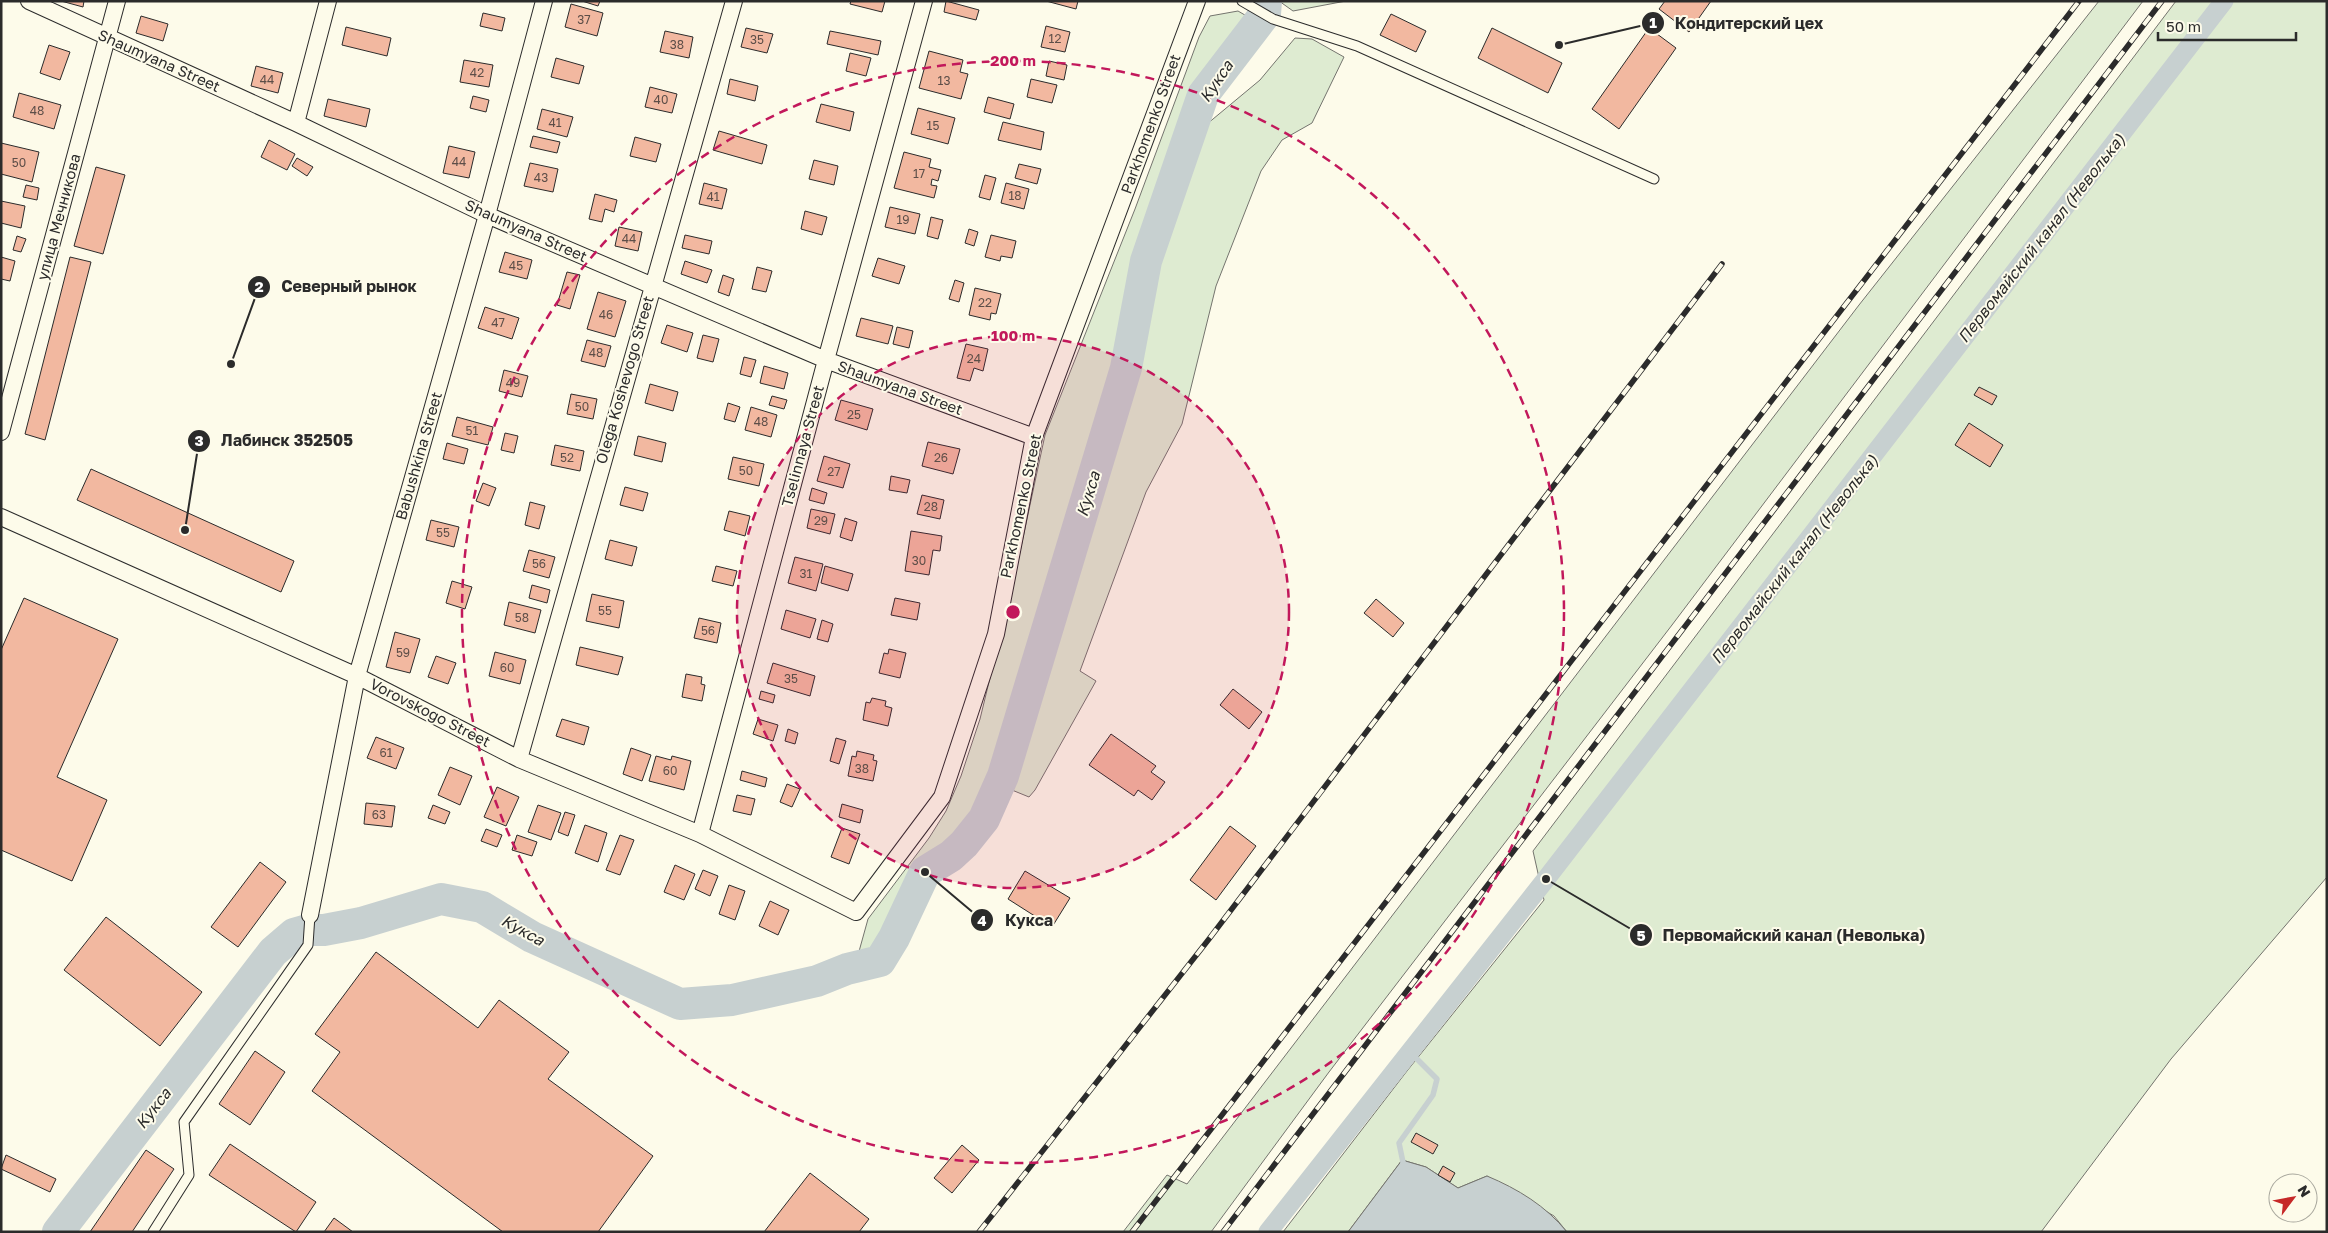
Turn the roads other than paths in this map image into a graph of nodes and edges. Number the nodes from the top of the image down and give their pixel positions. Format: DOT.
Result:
graph roads {
  1 [pos="29,1"];
  2 [pos="117,1"];
  3 [pos="328,1"];
  4 [pos="544,1"];
  5 [pos="734,1"];
  6 [pos="924,1"];
  7 [pos="1197,1"];
  8 [pos="1242,1"];
  9 [pos="108,37"];
  10 [pos="296,123"];
  11 [pos="1654,179"];
  12 [pos="487,215"];
  13 [pos="652,286"];
  14 [pos="826,360"];
  15 [pos="1,432"];
  16 [pos="1034,437"];
  17 [pos="1,517"];
  18 [pos="357,676"];
  19 [pos="519,758"];
  20 [pos="700,834"];
  21 [pos="856,912"];
  22 [pos="310,915"];
  23 [pos="153,1232"];
  1 -- 9 [label="street, Shaumyana Street"];
  2 -- 9 [label="street, улица Мечникова"];
  3 -- 10 [label="street"];
  4 -- 12 [label="street, Babushkina Street"];
  5 -- 13 [label="street, Olega Koshevogo Street"];
  6 -- 14 [label="street, Tselinnaya Street"];
  7 -- 16 [label="street, Parkhomenko Street"];
  8 -- 11 [label="lane"];
  9 -- 10 [label="street, Shaumyana Street"];
  9 -- 15 [label="street, улица Мечникова"];
  10 -- 12 [label="street, Shaumyana Street"];
  12 -- 13 [label="street, Shaumyana Street"];
  12 -- 18 [label="street, Babushkina Street"];
  13 -- 14 [label="street, Shaumyana Street"];
  13 -- 19 [label="street, Olega Koshevogo Street"];
  14 -- 16 [label="street, Shaumyana Street"];
  14 -- 20 [label="street, Tselinnaya Street"];
  16 -- 21 [label="street, Parkhomenko Street"];
  17 -- 18 [label="street, Vorovskogo Street"];
  18 -- 19 [label="street, Vorovskogo Street"];
  18 -- 22 [label="street, Babushkina Street"];
  19 -- 20 [label="street, Vorovskogo Street"];
  20 -- 21 [label="street, Vorovskogo Street"];
  22 -- 23 [label="lane"];
}
